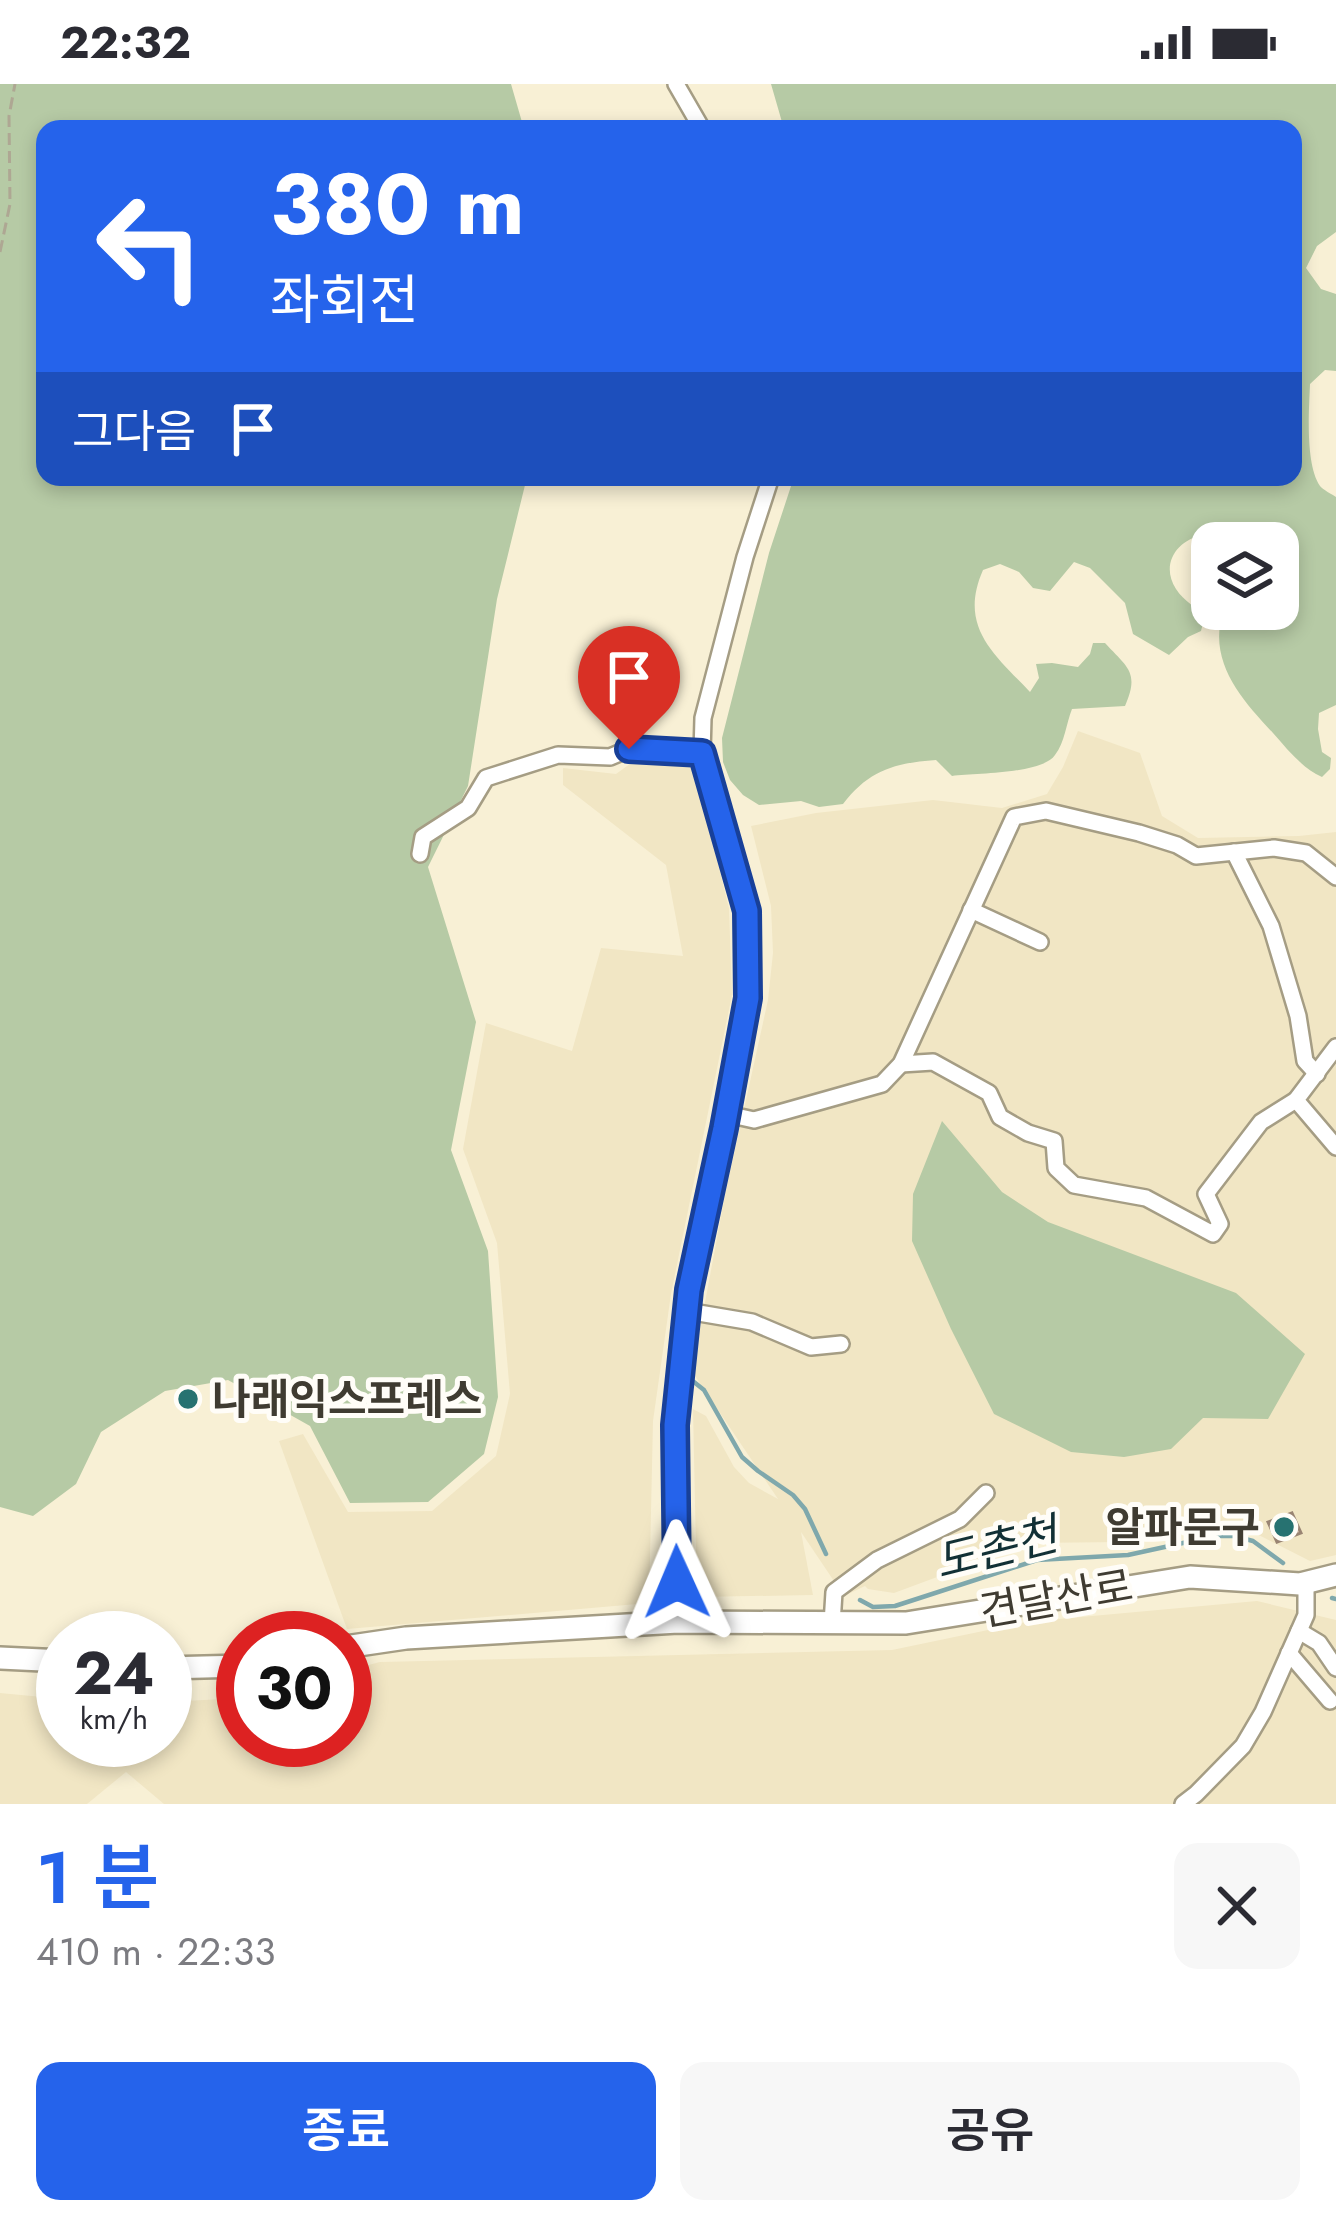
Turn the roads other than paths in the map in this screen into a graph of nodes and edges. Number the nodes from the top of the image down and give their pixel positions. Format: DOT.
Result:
graph roads {
  1 [pos="676,84"];
  2 [pos="697,120"];
  3 [pos="768,486"];
  4 [pos="702,753"];
  5 [pos="1234,852"];
  6 [pos="419,854"];
  7 [pos="1336,877"];
  8 [pos="971,910"];
  9 [pos="1040,942"];
  10 [pos="1336,1048"];
  11 [pos="901,1064"];
  12 [pos="1317,1074"];
  13 [pos="1296,1100"];
  14 [pos="727,1114"];
  15 [pos="1336,1147"];
  16 [pos="687,1311"];
  17 [pos="841,1344"];
  18 [pos="986,1493"];
  19 [pos="1336,1575"];
  20 [pos="1306,1583"];
  21 [pos="678,1622"];
  22 [pos="832,1624"];
  23 [pos="1299,1631"];
  24 [pos="372,1643"];
  25 [pos="1289,1653"];
  26 [pos="0,1658"];
  27 [pos="36,1660"];
  28 [pos="1336,1668"];
  29 [pos="1330,1701"];
  30 [pos="1193,1801"];
  1 -- 2 [label="street"];
  3 -- 4 [label="street"];
  4 -- 6 [label="street"];
  4 -- 14 [label="street"];
  5 -- 7 [label="street"];
  5 -- 8 [label="street"];
  5 -- 12 [label="street"];
  8 -- 9 [label="street"];
  8 -- 11 [label="street"];
  10 -- 12 [label="street"];
  11 -- 13 [label="street"];
  11 -- 14 [label="street"];
  12 -- 13 [label="street"];
  13 -- 15 [label="street"];
  14 -- 16 [label="street"];
  16 -- 17 [label="street"];
  16 -- 21 [label="street"];
  18 -- 22 [label="street"];
  19 -- 20 [label="street, 견달산로"];
  20 -- 22 [label="street, 견달산로"];
  20 -- 23 [label="street"];
  21 -- 22 [label="street, 견달산로"];
  21 -- 24 [label="street, 견달산로"];
  23 -- 25 [label="street"];
  23 -- 28 [label="street"];
  25 -- 29 [label="street"];
  25 -- 30 [label="street"];
  26 -- 27 [label="street"];
}
